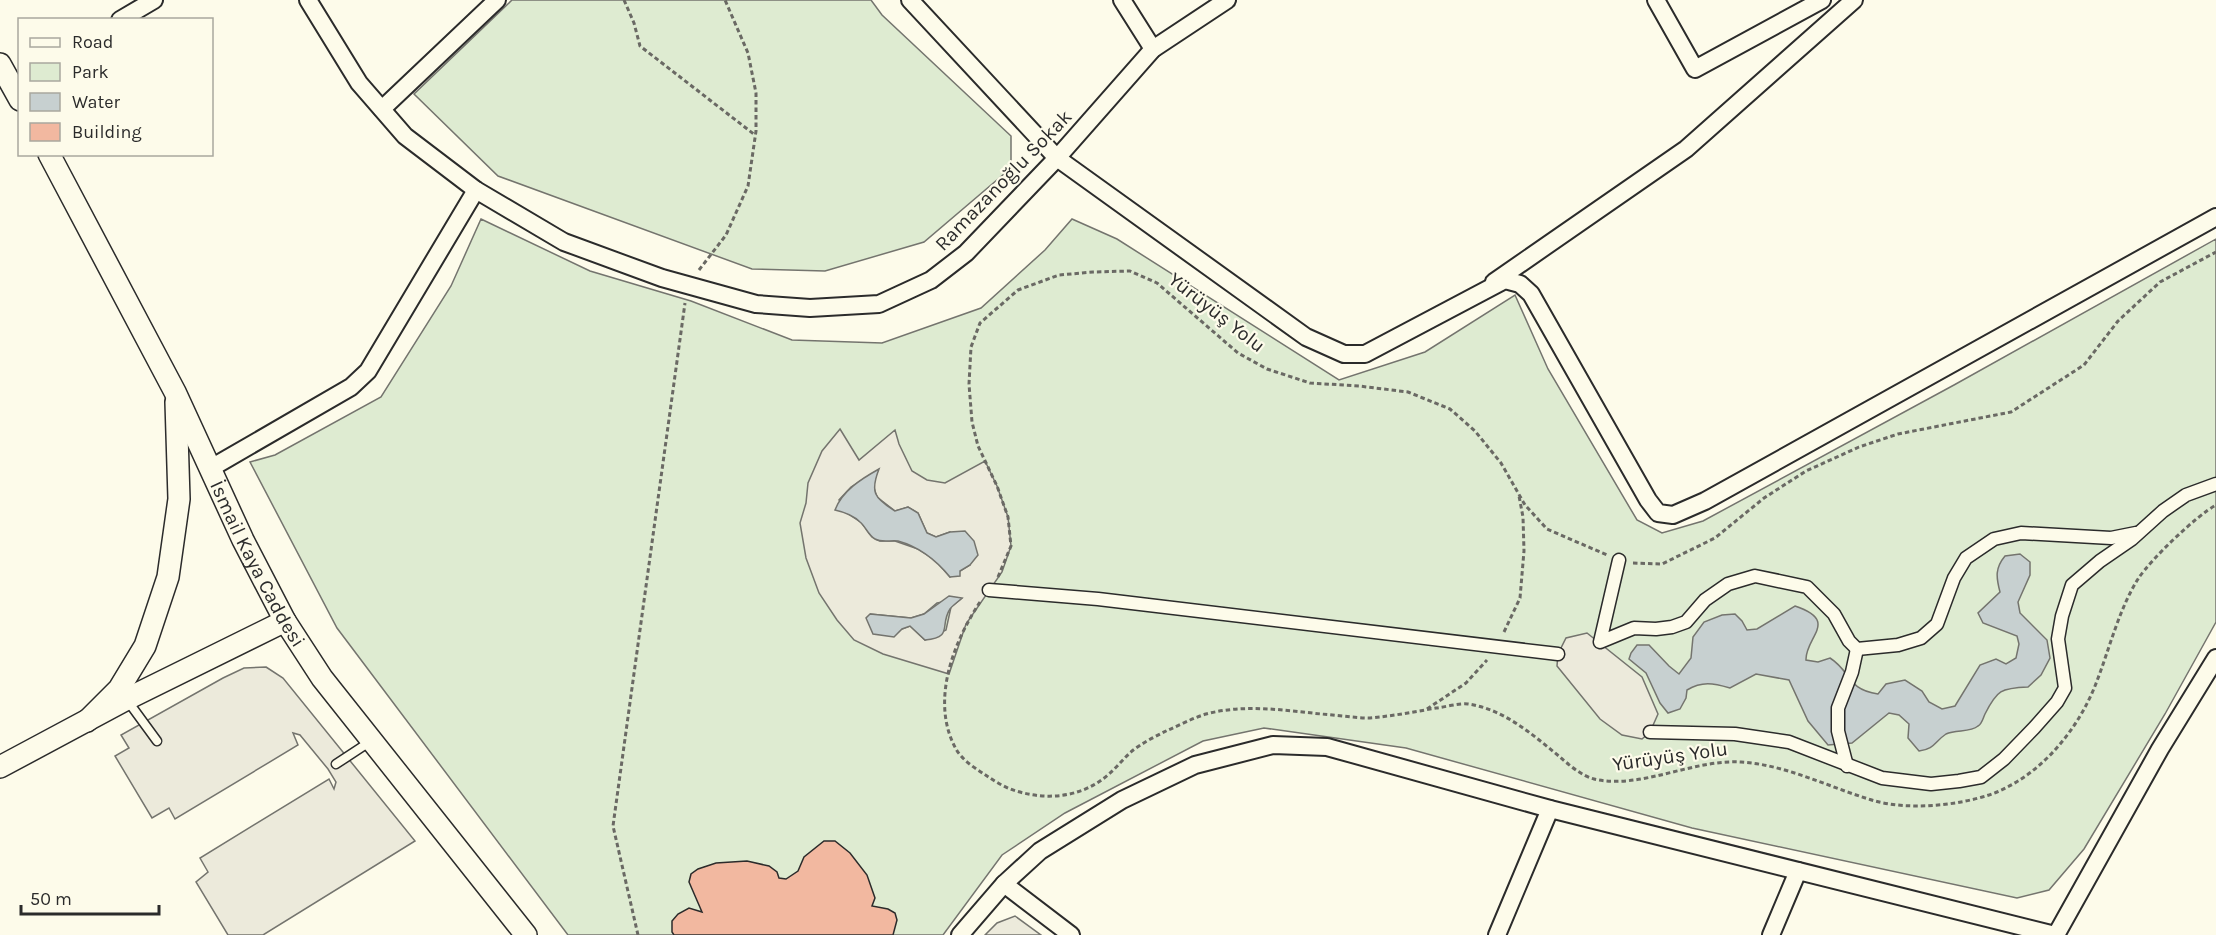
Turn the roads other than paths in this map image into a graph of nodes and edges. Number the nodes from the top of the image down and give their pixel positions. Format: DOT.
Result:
graph roads {
  1 [pos="154,0"];
  2 [pos="308,0"];
  3 [pos="497,0"];
  4 [pos="910,0"];
  5 [pos="1122,0"];
  6 [pos="1227,0"];
  7 [pos="1656,0"];
  8 [pos="1822,0"];
  9 [pos="1854,0"];
  10 [pos="123,18"];
  11 [pos="1153,50"];
  12 [pos="382,110"];
  13 [pos="50,156"];
  14 [pos="1057,158"];
  15 [pos="476,190"];
  16 [pos="2216,217"];
  17 [pos="1475,295"];
  18 [pos="175,392"];
  19 [pos="211,468"];
  20 [pos="2216,484"];
  21 [pos="2140,532"];
  22 [pos="1619,560"];
  23 [pos="989,590"];
  24 [pos="285,621"];
  25 [pos="1857,648"];
  26 [pos="1558,654"];
  27 [pos="2216,658"];
  28 [pos="127,699"];
  29 [pos="87,722"];
  30 [pos="1650,732"];
  31 [pos="372,740"];
  32 [pos="157,741"];
  33 [pos="336,764"];
  34 [pos="1847,766"];
  35 [pos="0,767"];
  36 [pos="1550,809"];
  37 [pos="1798,871"];
  38 [pos="1004,884"];
  39 [pos="526,935"];
  40 [pos="960,935"];
  41 [pos="1071,935"];
  42 [pos="1497,935"];
  43 [pos="1771,935"];
  44 [pos="2055,935"];
  1 -- 10 [label="street"];
  2 -- 12 [label="street, Ramazanoğlu Sokak"];
  3 -- 12 [label="street"];
  4 -- 14 [label="street"];
  5 -- 11 [label="street"];
  6 -- 11 [label="street, Ramazanoğlu Sokak"];
  7 -- 8 [label="street"];
  9 -- 17 [label="street"];
  11 -- 14 [label="street, Ramazanoğlu Sokak"];
  12 -- 15 [label="street, Ramazanoğlu Sokak"];
  13 -- 18 [label="street, İsmail Kaya Caddesi"];
  14 -- 15 [label="street, Ramazanoğlu Sokak"];
  14 -- 17 [label="street"];
  15 -- 19 [label="street"];
  16 -- 17 [label="street"];
  18 -- 19 [label="street, İsmail Kaya Caddesi"];
  18 -- 29 [label="street"];
  19 -- 24 [label="street, İsmail Kaya Caddesi"];
  20 -- 21 [label="street"];
  21 -- 25 [label="street"];
  21 -- 34 [label="street"];
  22 -- 25 [label="street"];
  23 -- 26 [label="street"];
  24 -- 28 [label="street"];
  24 -- 31 [label="street, İsmail Kaya Caddesi"];
  25 -- 34 [label="street"];
  27 -- 44 [label="street"];
  28 -- 29 [label="street"];
  28 -- 32 [label="lane"];
  29 -- 35 [label="street"];
  30 -- 34 [label="street"];
  31 -- 33 [label="lane"];
  31 -- 39 [label="street, İsmail Kaya Caddesi"];
  36 -- 37 [label="street"];
  36 -- 38 [label="street"];
  36 -- 42 [label="street"];
  37 -- 43 [label="street"];
  37 -- 44 [label="street"];
  38 -- 40 [label="street"];
  38 -- 41 [label="street"];
}
